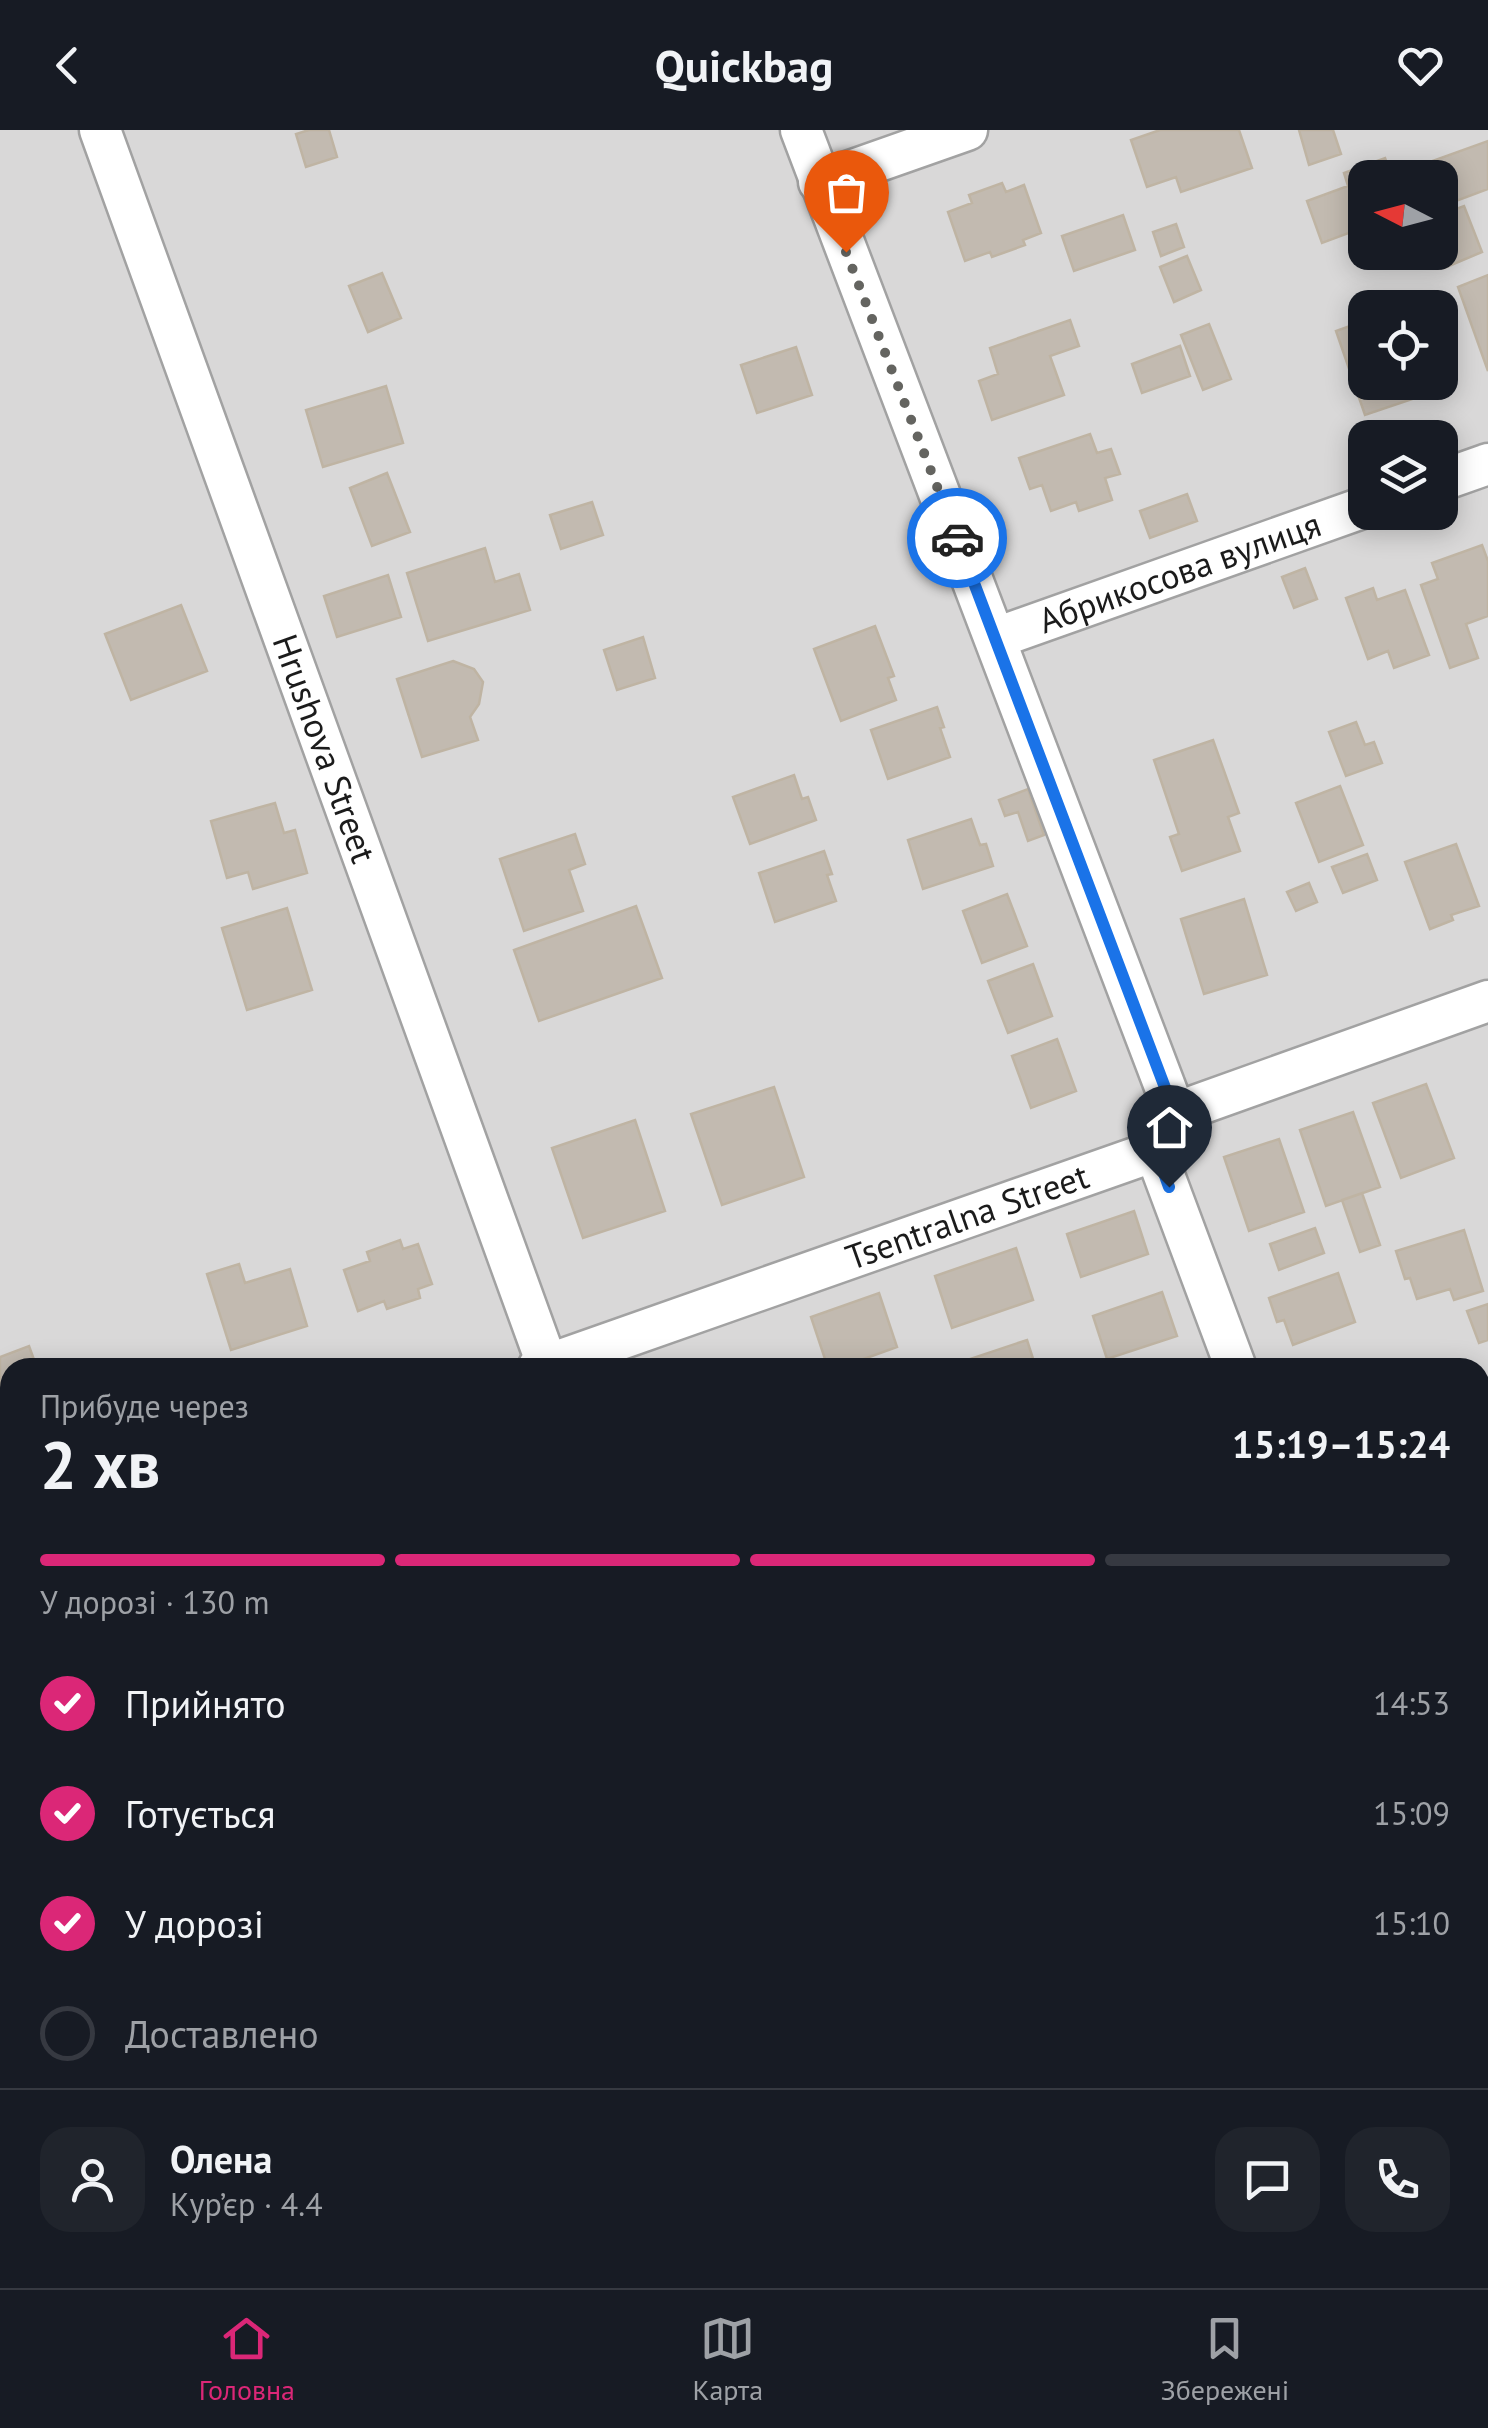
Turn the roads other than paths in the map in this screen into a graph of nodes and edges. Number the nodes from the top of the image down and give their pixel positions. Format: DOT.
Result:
graph roads {
  1 [pos="100,130"];
  2 [pos="801,130"];
  3 [pos="966,130"];
  4 [pos="819,182"];
  5 [pos="1488,464"];
  6 [pos="1458,474"];
  7 [pos="1348,513"];
  8 [pos="996,638"];
  9 [pos="1488,1001"];
  10 [pos="1175,1114"];
  11 [pos="1156,1151"];
  12 [pos="540,1358"];
  13 [pos="566,1358"];
  14 [pos="1232,1358"];
  1 -- 12 [label="street, Hrushova Street"];
  2 -- 4 [label="street"];
  3 -- 4 [label="street"];
  4 -- 8 [label="street"];
  5 -- 6 [label="street"];
  7 -- 8 [label="street, Абрикосова вулиця"];
  8 -- 10 [label="street"];
  9 -- 10 [label="street"];
  10 -- 11 [label="street"];
  11 -- 13 [label="street, Tsentralna Street"];
  11 -- 14 [label="street"];
}
